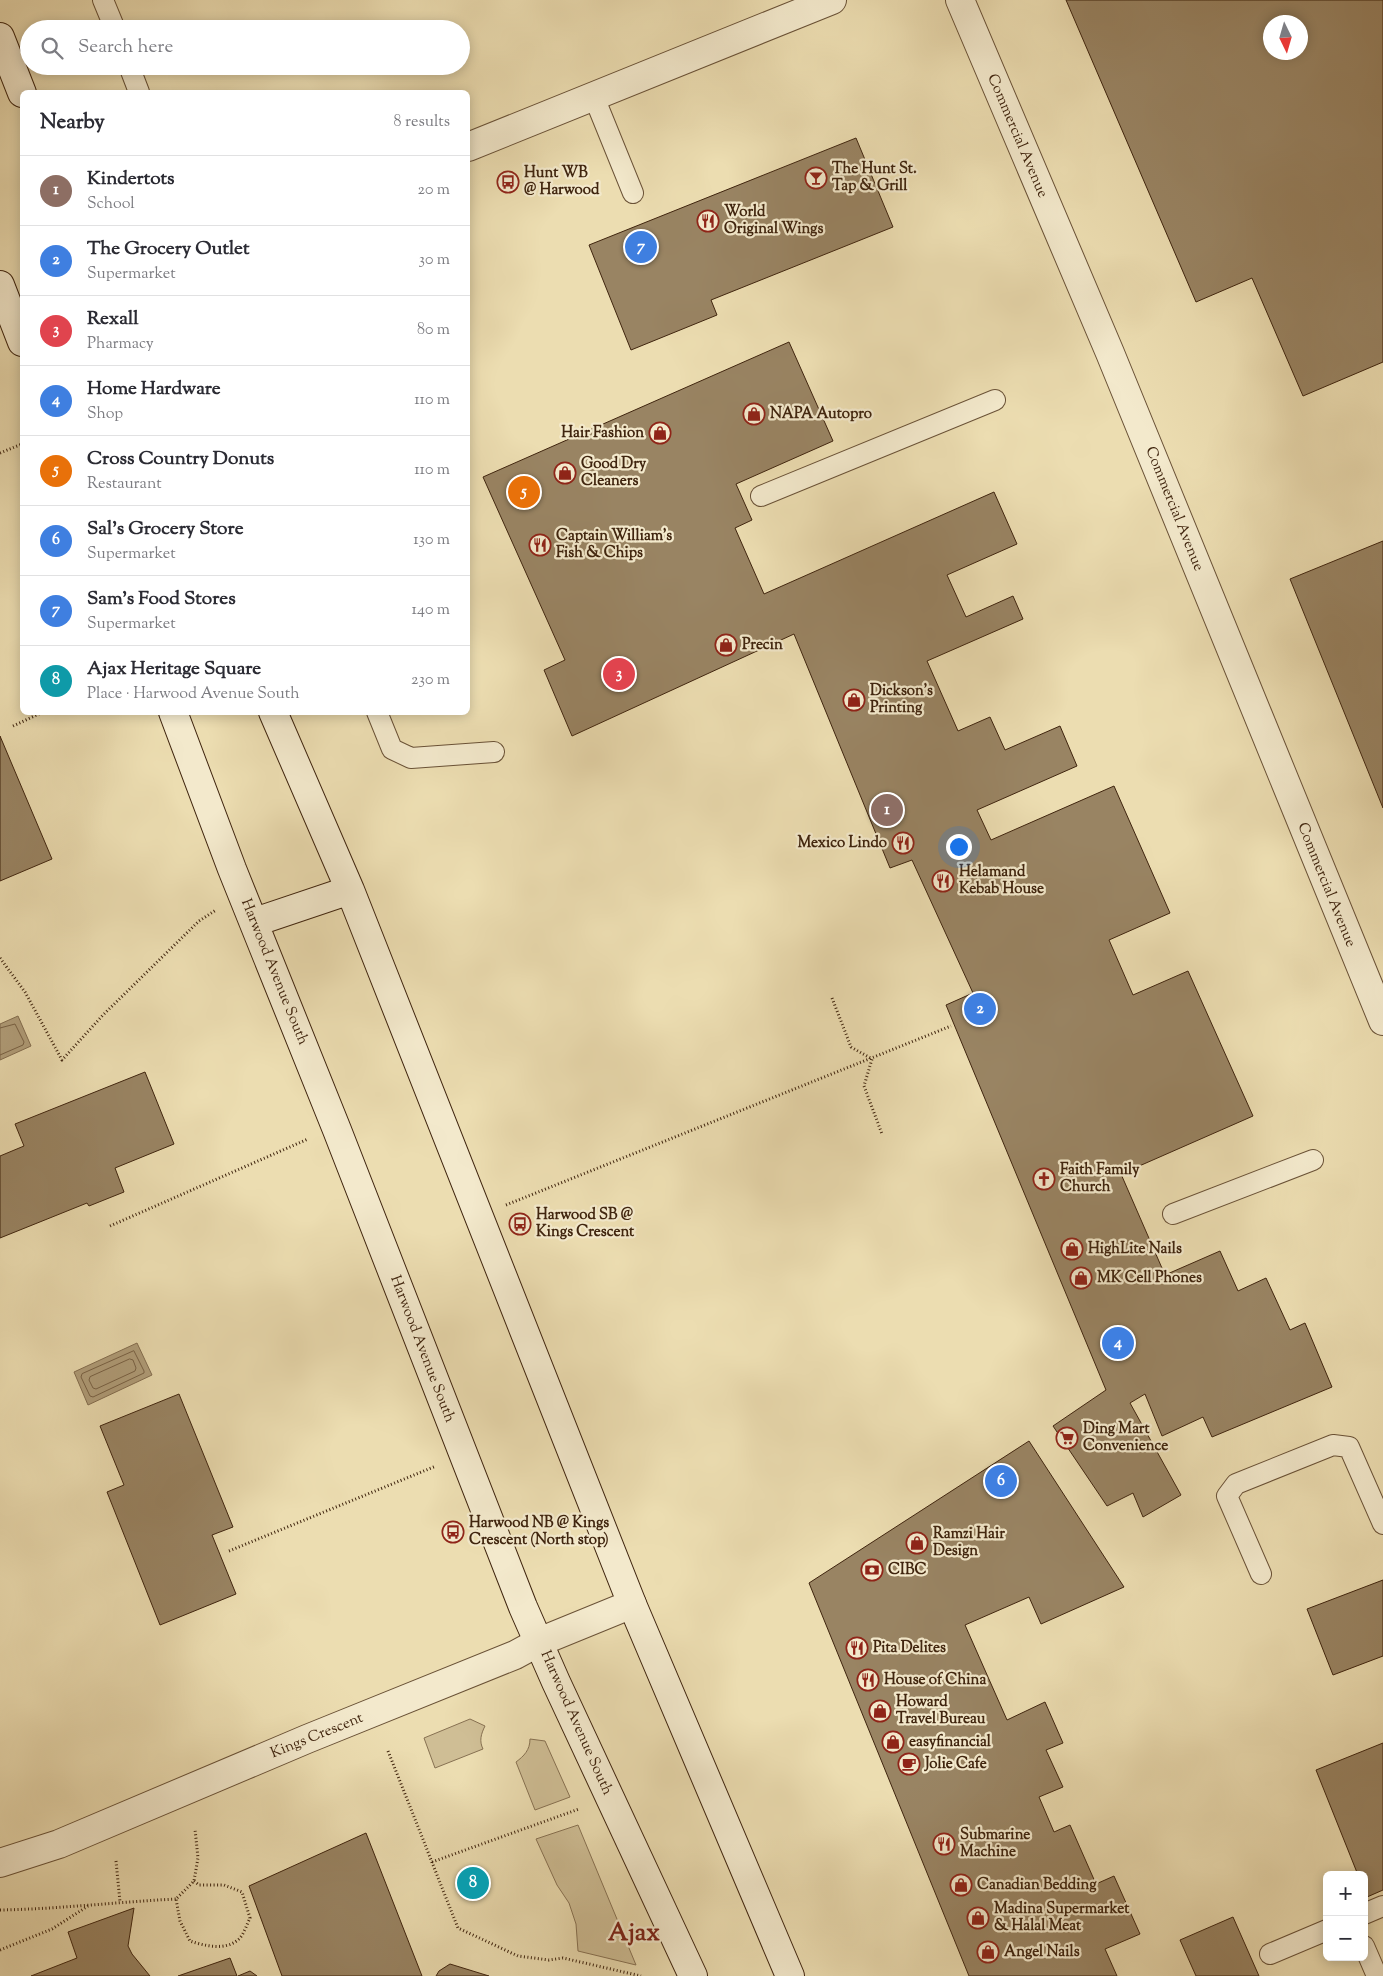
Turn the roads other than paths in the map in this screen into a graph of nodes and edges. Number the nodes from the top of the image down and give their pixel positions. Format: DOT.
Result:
graph roads {
  1 [pos="103,0"];
  2 [pos="832,0"];
  3 [pos="960,0"];
  4 [pos="111,20"];
  5 [pos="0,37"];
  6 [pos="132,75"];
  7 [pos="21,90"];
  8 [pos="138,90"];
  9 [pos="594,97"];
  10 [pos="470,146"];
  11 [pos="633,193"];
  12 [pos="0,285"];
  13 [pos="20,329"];
  14 [pos="995,400"];
  15 [pos="761,496"];
  16 [pos="174,715"];
  17 [pos="274,715"];
  18 [pos="379,715"];
  19 [pos="494,752"];
  20 [pos="350,890"];
  21 [pos="255,922"];
  22 [pos="1383,1021"];
  23 [pos="1313,1160"];
  24 [pos="1174,1214"];
  25 [pos="1383,1524"];
  26 [pos="1261,1574"];
  27 [pos="632,1604"];
  28 [pos="540,1642"];
  29 [pos="0,1863"];
  30 [pos="1383,1906"];
  31 [pos="1368,1912"];
  32 [pos="1323,1932"];
  33 [pos="1270,1954"];
  34 [pos="1368,1955"];
  35 [pos="693,1976"];
  36 [pos="790,1976"];
  37 [pos="1377,1976"];
  1 -- 4 [label="lane"];
  2 -- 9 [label="main road"];
  3 -- 22 [label="main road, Commercial Avenue"];
  5 -- 7 [label="main road"];
  6 -- 8 [label="lane"];
  9 -- 10 [label="main road"];
  9 -- 11 [label="lane"];
  12 -- 13 [label="main road"];
  14 -- 15 [label="lane"];
  16 -- 21 [label="main road, Harwood Avenue South"];
  17 -- 20 [label="main road"];
  18 -- 19 [label="lane"];
  20 -- 21 [label="main road"];
  20 -- 27 [label="main road"];
  21 -- 28 [label="main road, Harwood Avenue South"];
  23 -- 24 [label="lane"];
  25 -- 26 [label="lane"];
  27 -- 28 [label="main road, Kings Crescent"];
  27 -- 36 [label="main road"];
  28 -- 29 [label="main road, Kings Crescent"];
  28 -- 35 [label="main road, Harwood Avenue South"];
  30 -- 31 [label="lane"];
  32 -- 33 [label="lane"];
  34 -- 37 [label="lane"];
}
